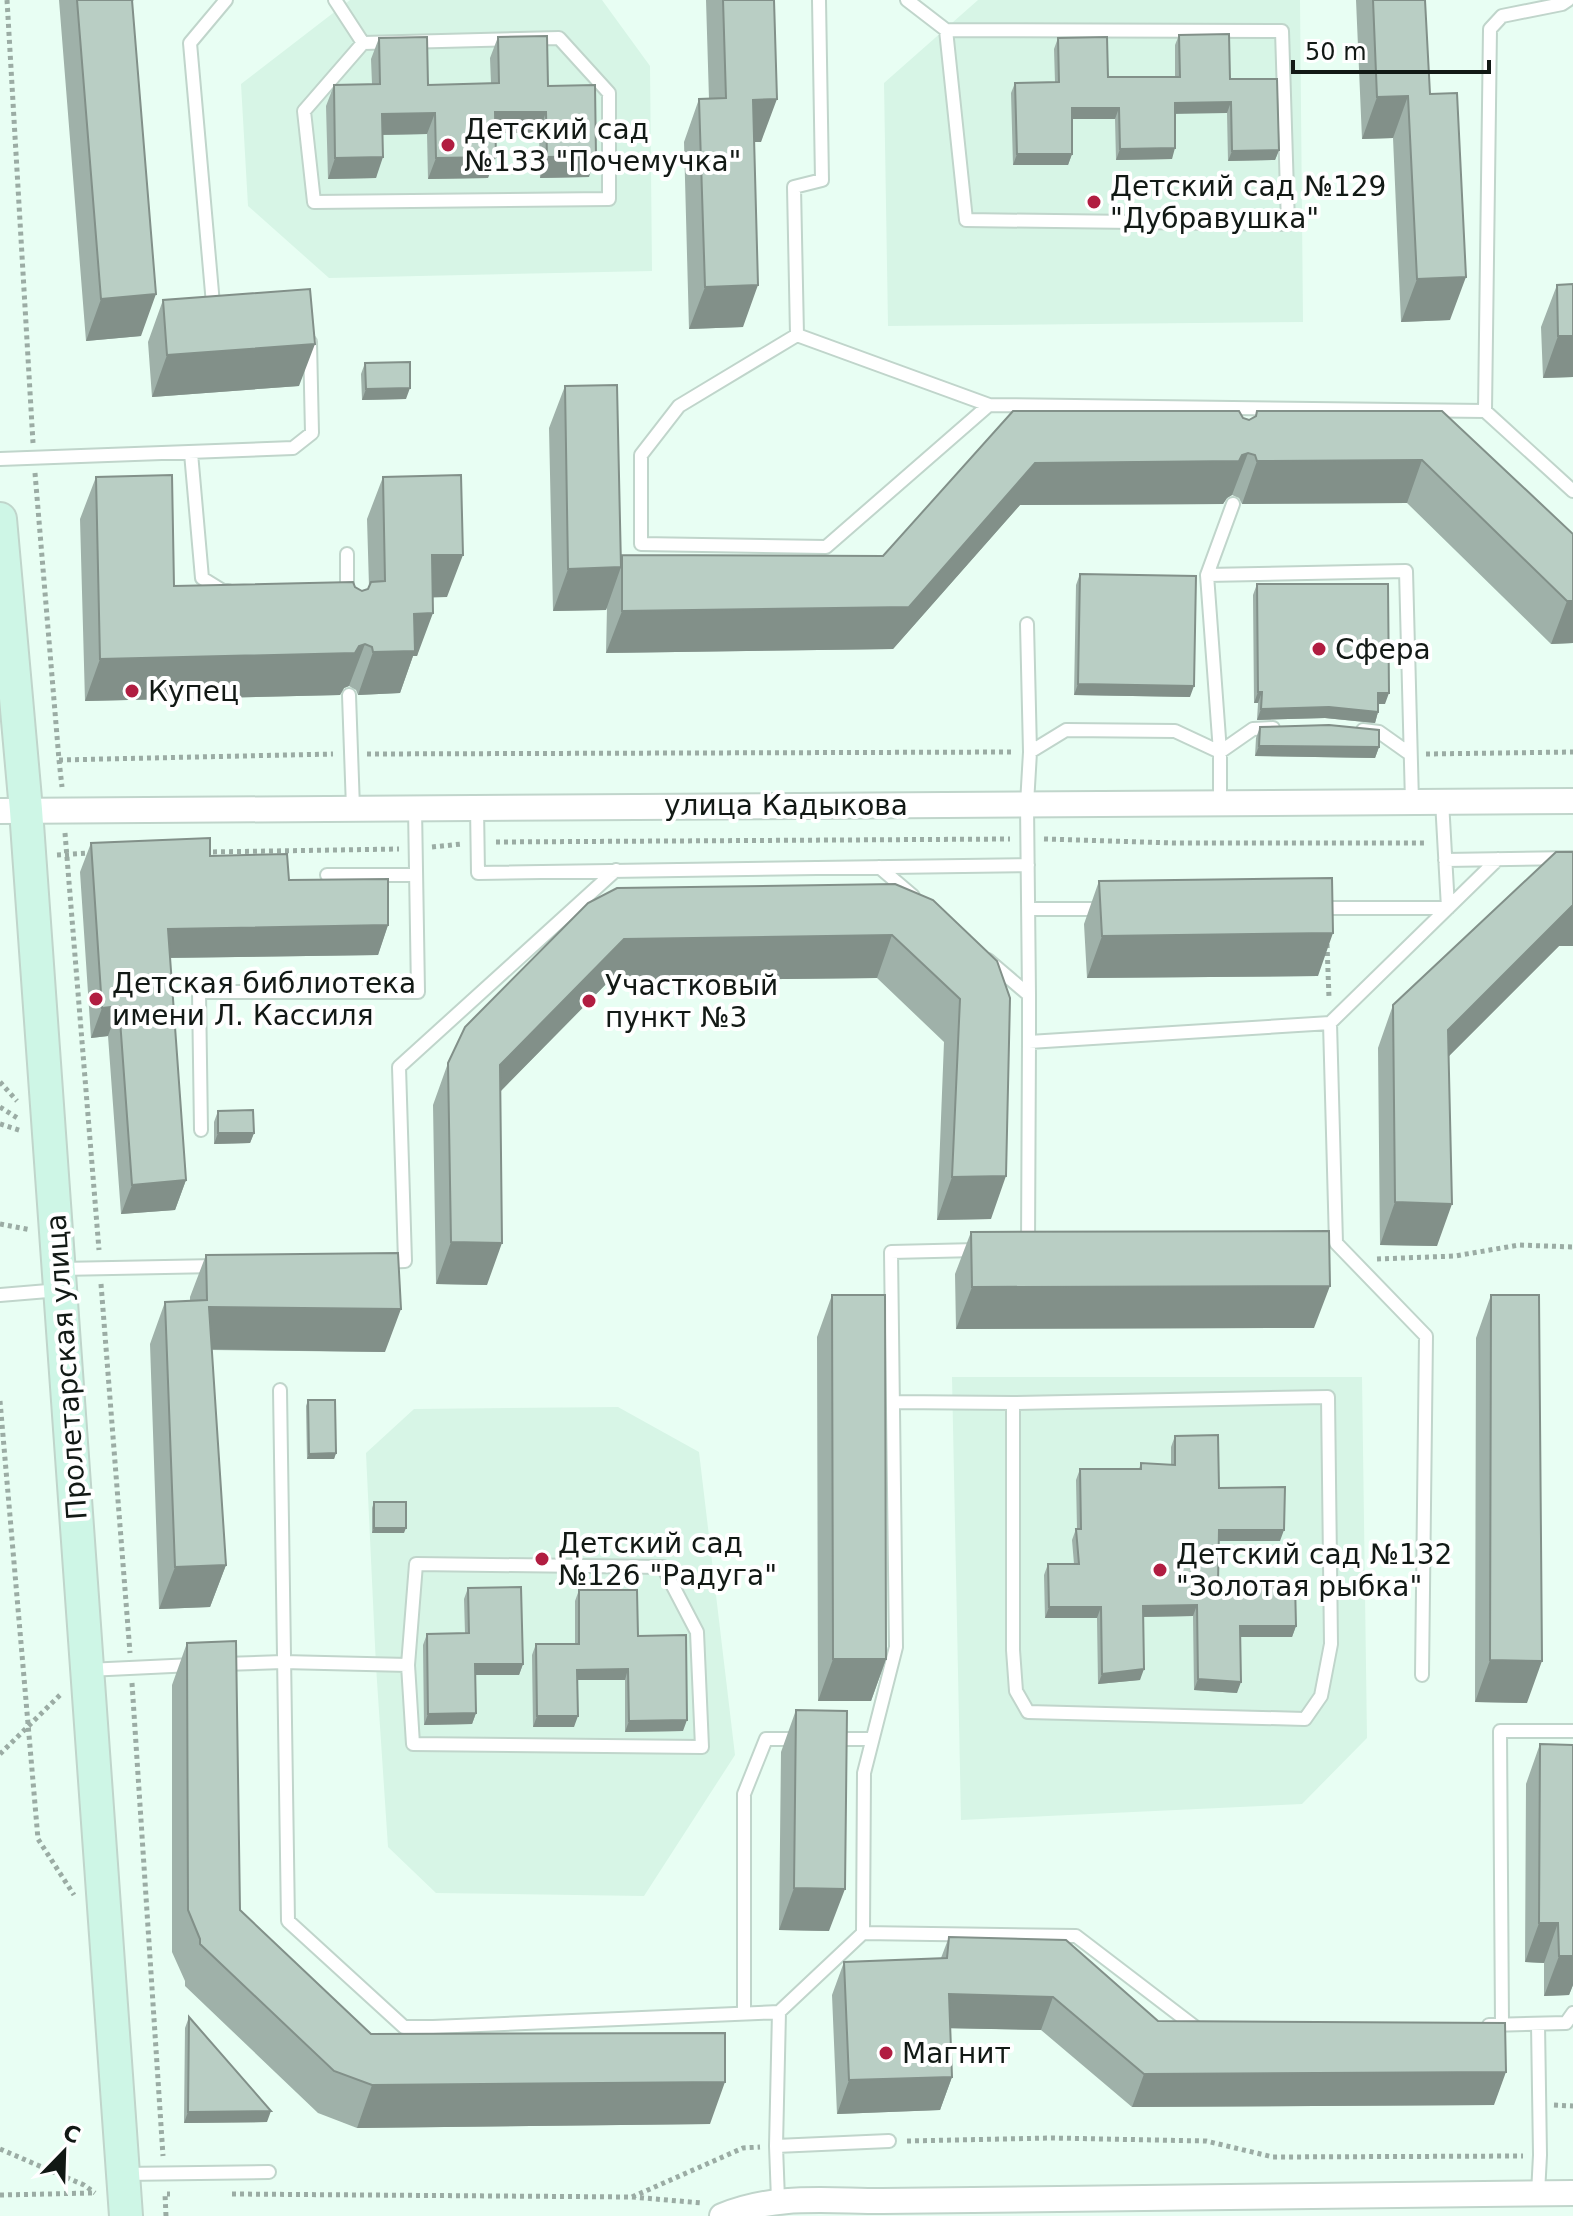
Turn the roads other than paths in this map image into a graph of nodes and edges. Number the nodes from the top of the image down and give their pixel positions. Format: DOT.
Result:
graph roads {
  1 [pos="226,0"];
  2 [pos="335,0"];
  3 [pos="819,0"];
  4 [pos="907,0"];
  5 [pos="1568,0"];
  6 [pos="946,30"];
  7 [pos="363,43"];
  8 [pos="229,303"];
  9 [pos="310,330"];
  10 [pos="797,335"];
  11 [pos="989,405"];
  12 [pos="1233,408"];
  13 [pos="1485,411"];
  14 [pos="1233,423"];
  15 [pos="191,453"];
  16 [pos="0,459"];
  17 [pos="1573,491"];
  18 [pos="1233,504"];
  19 [pos="0,521"];
  20 [pos="347,554"];
  21 [pos="1207,575"];
  22 [pos="347,589"];
  23 [pos="332,590"];
  24 [pos="239,591"];
  25 [pos="347,613"];
  26 [pos="1027,624"];
  27 [pos="349,695"];
  28 [pos="1282,728"];
  29 [pos="1352,730"];
  30 [pos="1030,752"];
  31 [pos="1220,752"];
  32 [pos="1410,754"];
  33 [pos="1442,801"];
  34 [pos="1573,801"];
  35 [pos="1412,802"];
  36 [pos="1220,803"];
  37 [pos="1027,804"];
  38 [pos="477,807"];
  39 [pos="353,808"];
  40 [pos="415,808"];
  41 [pos="13,811"];
  42 [pos="1573,858"];
  43 [pos="1498,859"];
  44 [pos="1445,860"];
  45 [pos="1028,865"];
  46 [pos="879,867"];
  47 [pos="616,870"];
  48 [pos="327,875"];
  49 [pos="416,875"];
  50 [pos="925,906"];
  51 [pos="1310,908"];
  52 [pos="1448,908"];
  53 [pos="1029,909"];
  54 [pos="1122,909"];
  55 [pos="983,956"];
  56 [pos="1029,995"];
  57 [pos="1330,1023"];
  58 [pos="1029,1042"];
  59 [pos="201,1130"];
  60 [pos="1321,1243"];
  61 [pos="1336,1243"];
  62 [pos="1028,1248"];
  63 [pos="1044,1248"];
  64 [pos="998,1249"];
  65 [pos="1013,1249"];
  66 [pos="374,1262"];
  67 [pos="237,1265"];
  68 [pos="59,1280"];
  69 [pos="0,1295"];
  70 [pos="280,1390"];
  71 [pos="894,1402"];
  72 [pos="1013,1403"];
  73 [pos="283,1662"];
  74 [pos="408,1665"];
  75 [pos="87,1670"];
  76 [pos="1422,1675"];
  77 [pos="1573,1731"];
  78 [pos="872,1739"];
  79 [pos="863,1933"];
  80 [pos="779,2012"];
  81 [pos="744,2013"];
  82 [pos="1573,2013"];
  83 [pos="1502,2024"];
  84 [pos="1538,2024"];
  85 [pos="1470,2025"];
  86 [pos="1216,2031"];
  87 [pos="889,2141"];
  88 [pos="776,2146"];
  89 [pos="269,2172"];
  90 [pos="107,2187"];
  91 [pos="1573,2193"];
  92 [pos="1538,2194"];
  93 [pos="778,2200"];
  94 [pos="888,2209"];
  95 [pos="126,2216"];
  96 [pos="722,2216"];
  1 -- 8 [label="lane"];
  2 -- 7 [label="lane"];
  3 -- 10 [label="lane"];
  4 -- 6 [label="lane"];
  5 -- 13 [label="lane"];
  6 -- 6 [label="lane"];
  7 -- 7 [label="lane"];
  9 -- 15 [label="lane"];
  10 -- 11 [label="lane"];
  10 -- 11 [label="lane"];
  11 -- 12 [label="lane"];
  12 -- 13 [label="lane"];
  12 -- 14 [label="lane"];
  13 -- 17 [label="lane"];
  15 -- 16 [label="lane"];
  15 -- 24 [label="lane"];
  18 -- 21 [label="lane"];
  19 -- 41 [label="street, Пролетарская улица"];
  20 -- 22 [label="lane"];
  21 -- 31 [label="lane"];
  21 -- 32 [label="lane"];
  22 -- 23 [label="lane"];
  22 -- 25 [label="lane"];
  26 -- 30 [label="lane"];
  27 -- 39 [label="lane"];
  28 -- 31 [label="lane"];
  29 -- 32 [label="lane"];
  30 -- 31 [label="lane"];
  30 -- 37 [label="lane"];
  31 -- 36 [label="lane"];
  32 -- 35 [label="lane"];
  33 -- 34 [label="street, улица Кадыкова"];
  33 -- 35 [label="street, улица Кадыкова"];
  33 -- 44 [label="lane"];
  35 -- 36 [label="street, улица Кадыкова"];
  36 -- 37 [label="street, улица Кадыкова"];
  37 -- 38 [label="street, улица Кадыкова"];
  37 -- 45 [label="lane"];
  38 -- 40 [label="street, улица Кадыкова"];
  38 -- 47 [label="lane"];
  39 -- 40 [label="street, улица Кадыкова"];
  39 -- 41 [label="street, улица Кадыкова"];
  40 -- 49 [label="lane"];
  41 -- 68 [label="street, Пролетарская улица"];
  42 -- 43 [label="lane"];
  43 -- 44 [label="lane"];
  43 -- 52 [label="lane"];
  44 -- 52 [label="lane"];
  45 -- 46 [label="lane"];
  45 -- 53 [label="lane"];
  46 -- 47 [label="lane"];
  46 -- 50 [label="lane"];
  47 -- 66 [label="lane"];
  48 -- 49 [label="lane"];
  49 -- 59 [label="lane"];
  51 -- 52 [label="lane"];
  52 -- 57 [label="lane"];
  53 -- 54 [label="lane"];
  53 -- 56 [label="lane"];
  55 -- 56 [label="lane"];
  56 -- 58 [label="lane"];
  57 -- 58 [label="lane"];
  57 -- 61 [label="lane"];
  58 -- 62 [label="lane"];
  60 -- 61 [label="lane"];
  61 -- 76 [label="lane"];
  62 -- 63 [label="lane"];
  62 -- 65 [label="lane"];
  64 -- 71 [label="lane"];
  67 -- 68 [label="lane"];
  68 -- 69 [label="lane"];
  68 -- 75 [label="street, Пролетарская улица"];
  70 -- 73 [label="lane"];
  71 -- 72 [label="lane"];
  71 -- 78 [label="lane"];
  72 -- 72 [label="lane"];
  73 -- 74 [label="lane"];
  73 -- 75 [label="lane"];
  73 -- 81 [label="lane"];
  74 -- 74 [label="lane"];
  75 -- 90 [label="street, Пролетарская улица"];
  77 -- 83 [label="lane"];
  78 -- 79 [label="lane"];
  78 -- 81 [label="lane"];
  79 -- 80 [label="lane"];
  79 -- 86 [label="lane"];
  80 -- 81 [label="lane"];
  80 -- 88 [label="lane"];
  82 -- 84 [label="lane"];
  83 -- 84 [label="lane"];
  83 -- 85 [label="lane"];
  84 -- 92 [label="lane"];
  87 -- 88 [label="lane"];
  88 -- 93 [label="lane"];
  89 -- 90 [label="lane"];
  90 -- 95 [label="street, Пролетарская улица"];
  91 -- 92 [label="street"];
  92 -- 94 [label="street"];
  93 -- 94 [label="street"];
  93 -- 96 [label="street"];
}
